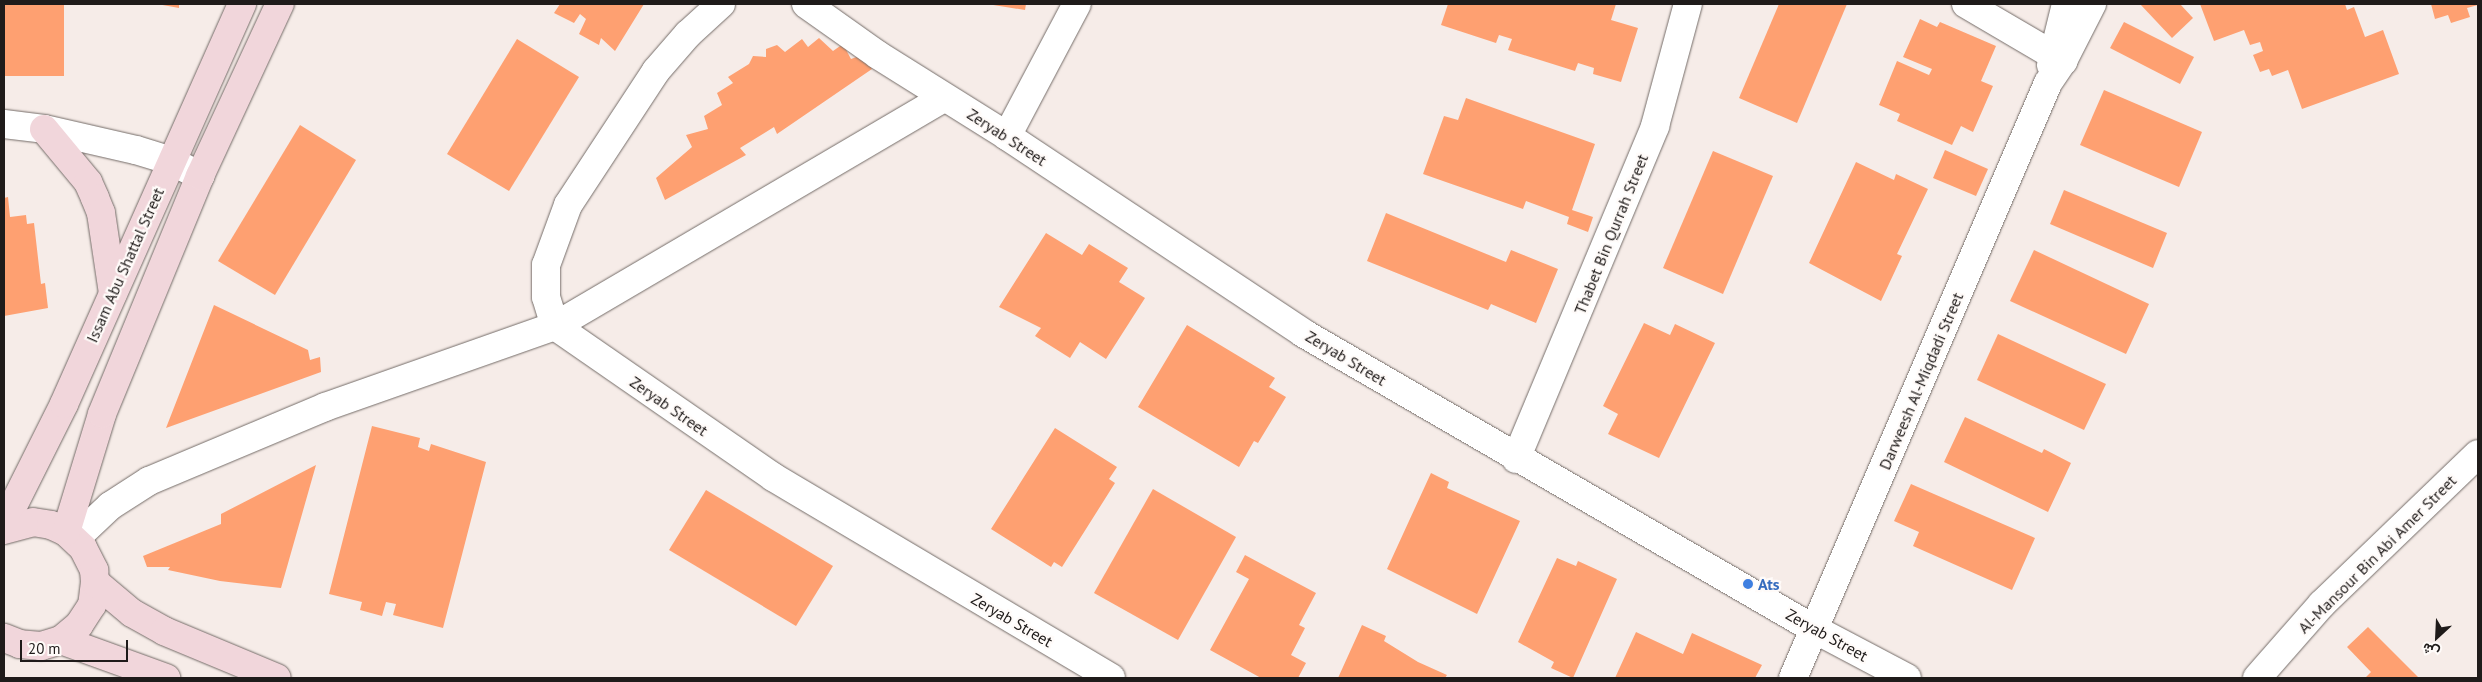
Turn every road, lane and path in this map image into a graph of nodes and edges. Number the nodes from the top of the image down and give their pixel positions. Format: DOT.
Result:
graph roads {
  1 [pos="242,4"];
  2 [pos="280,4"];
  3 [pos="721,4"];
  4 [pos="806,4"];
  5 [pos="1077,4"];
  6 [pos="1688,4"];
  7 [pos="1966,4"];
  8 [pos="2066,4"];
  9 [pos="2092,4"];
  10 [pos="2055,67"];
  11 [pos="944,98"];
  12 [pos="4,124"];
  13 [pos="44,129"];
  14 [pos="1007,136"];
  15 [pos="171,161"];
  16 [pos="200,176"];
  17 [pos="113,293"];
  18 [pos="555,326"];
  19 [pos="2478,454"];
  20 [pos="1516,459"];
  21 [pos="4,524"];
  22 [pos="4,530"];
  23 [pos="71,535"];
  24 [pos="95,582"];
  25 [pos="1814,629"];
  26 [pos="4,638"];
  27 [pos="61,640"];
  28 [pos="149,675"];
  29 [pos="277,678"];
  30 [pos="1111,678"];
  31 [pos="1792,678"];
  32 [pos="1907,678"];
  33 [pos="2257,678"];
  1 -- 15 [label="main road, Issam Abu Shattal Street"];
  2 -- 16 [label="main road, Issam Abu Shattal Street"];
  3 -- 18 [label="street"];
  4 -- 11 [label="street, Zeryab Street"];
  5 -- 14 [label="street"];
  6 -- 20 [label="street, Thabet Bin Qurrah Street"];
  7 -- 10 [label="street"];
  8 -- 10 [label="street, Darweesh Al-Miqdadi Street"];
  9 -- 10 [label="street, Darweesh Al-Miqdadi Street"];
  10 -- 25 [label="street, Darweesh Al-Miqdadi Street"];
  11 -- 14 [label="street, Zeryab Street"];
  11 -- 18 [label="street"];
  12 -- 13 [label="street"];
  13 -- 15 [label="street"];
  13 -- 17 [label="main road"];
  14 -- 20 [label="street, Zeryab Street"];
  15 -- 16 [label="street"];
  15 -- 17 [label="main road, Issam Abu Shattal Street"];
  16 -- 23 [label="main road, Issam Abu Shattal Street"];
  17 -- 21 [label="main road, Issam Abu Shattal Street"];
  18 -- 23 [label="street"];
  18 -- 30 [label="street, Zeryab Street"];
  19 -- 33 [label="street, Al-Mansour Bin Abi Amer Street"];
  20 -- 25 [label="street, Zeryab Street"];
  22 -- 23 [label="main road"];
  23 -- 24 [label="main road"];
  24 -- 27 [label="main road"];
  24 -- 29 [label="main road"];
  25 -- 31 [label="street, Darweesh Al-Miqdadi Street"];
  25 -- 32 [label="street, Zeryab Street"];
  26 -- 27 [label="main road"];
  27 -- 28 [label="main road"];
}
